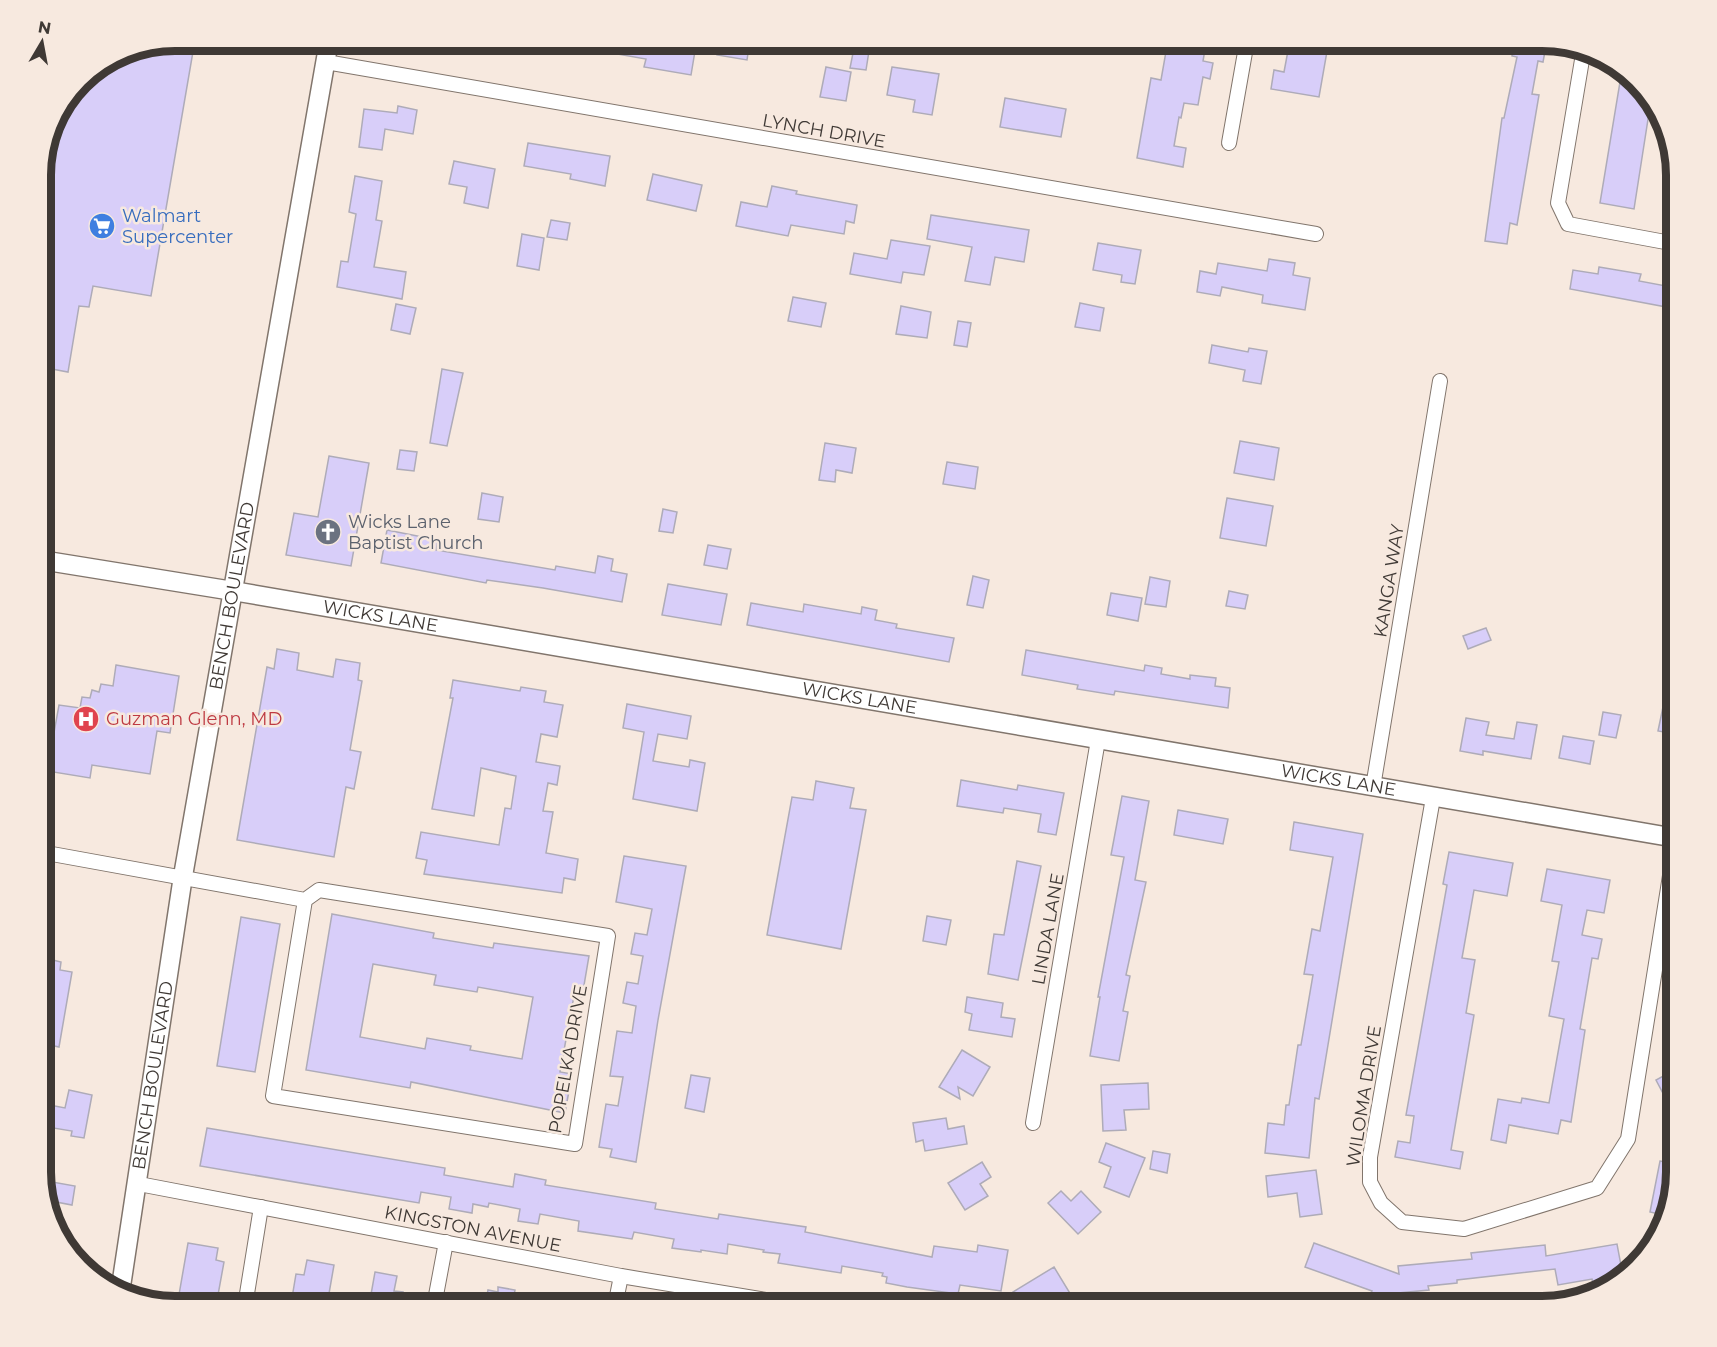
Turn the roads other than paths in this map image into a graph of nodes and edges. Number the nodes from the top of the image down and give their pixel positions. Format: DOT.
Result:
graph roads {
  1 [pos="328,51"];
  2 [pos="1245,51"];
  3 [pos="1582,58"];
  4 [pos="326,62"];
  5 [pos="1229,143"];
  6 [pos="1316,234"];
  7 [pos="1666,242"];
  8 [pos="1440,381"];
  9 [pos="51,562"];
  10 [pos="233,591"];
  11 [pos="1098,741"];
  12 [pos="1373,786"];
  13 [pos="1433,798"];
  14 [pos="1666,836"];
  15 [pos="51,854"];
  16 [pos="183,876"];
  17 [pos="305,900"];
  18 [pos="1666,901"];
  19 [pos="1033,1123"];
  20 [pos="139,1184"];
  21 [pos="261,1207"];
  22 [pos="446,1242"];
  23 [pos="621,1276"];
  24 [pos="122,1284"];
  25 [pos="248,1296"];
  26 [pos="436,1296"];
  27 [pos="617,1296"];
  28 [pos="742,1296"];
  1 -- 4 [label="main road, BENCH BOULEVARD"];
  2 -- 5 [label="street"];
  3 -- 7 [label="street"];
  4 -- 6 [label="street, LYNCH DRIVE"];
  4 -- 10 [label="main road, BENCH BOULEVARD"];
  8 -- 12 [label="street, KANGA WAY"];
  9 -- 10 [label="main road, WICKS LANE"];
  10 -- 11 [label="main road, WICKS LANE"];
  10 -- 16 [label="main road, BENCH BOULEVARD"];
  11 -- 12 [label="main road, WICKS LANE"];
  11 -- 19 [label="street, LINDA LANE"];
  12 -- 13 [label="main road, WICKS LANE"];
  13 -- 14 [label="main road, WICKS LANE"];
  13 -- 18 [label="street, WILOMA DRIVE"];
  15 -- 16 [label="street, POPELKA DRIVE"];
  16 -- 17 [label="street, POPELKA DRIVE"];
  16 -- 20 [label="main road, BENCH BOULEVARD"];
  17 -- 17 [label="street, POPELKA DRIVE"];
  20 -- 21 [label="street, KINGSTON AVENUE"];
  20 -- 24 [label="main road, BENCH BOULEVARD"];
  21 -- 22 [label="street, KINGSTON AVENUE"];
  21 -- 25 [label="street"];
  22 -- 23 [label="street, KINGSTON AVENUE"];
  22 -- 26 [label="street"];
  23 -- 27 [label="street"];
  23 -- 28 [label="street, KINGSTON AVENUE"];
}
